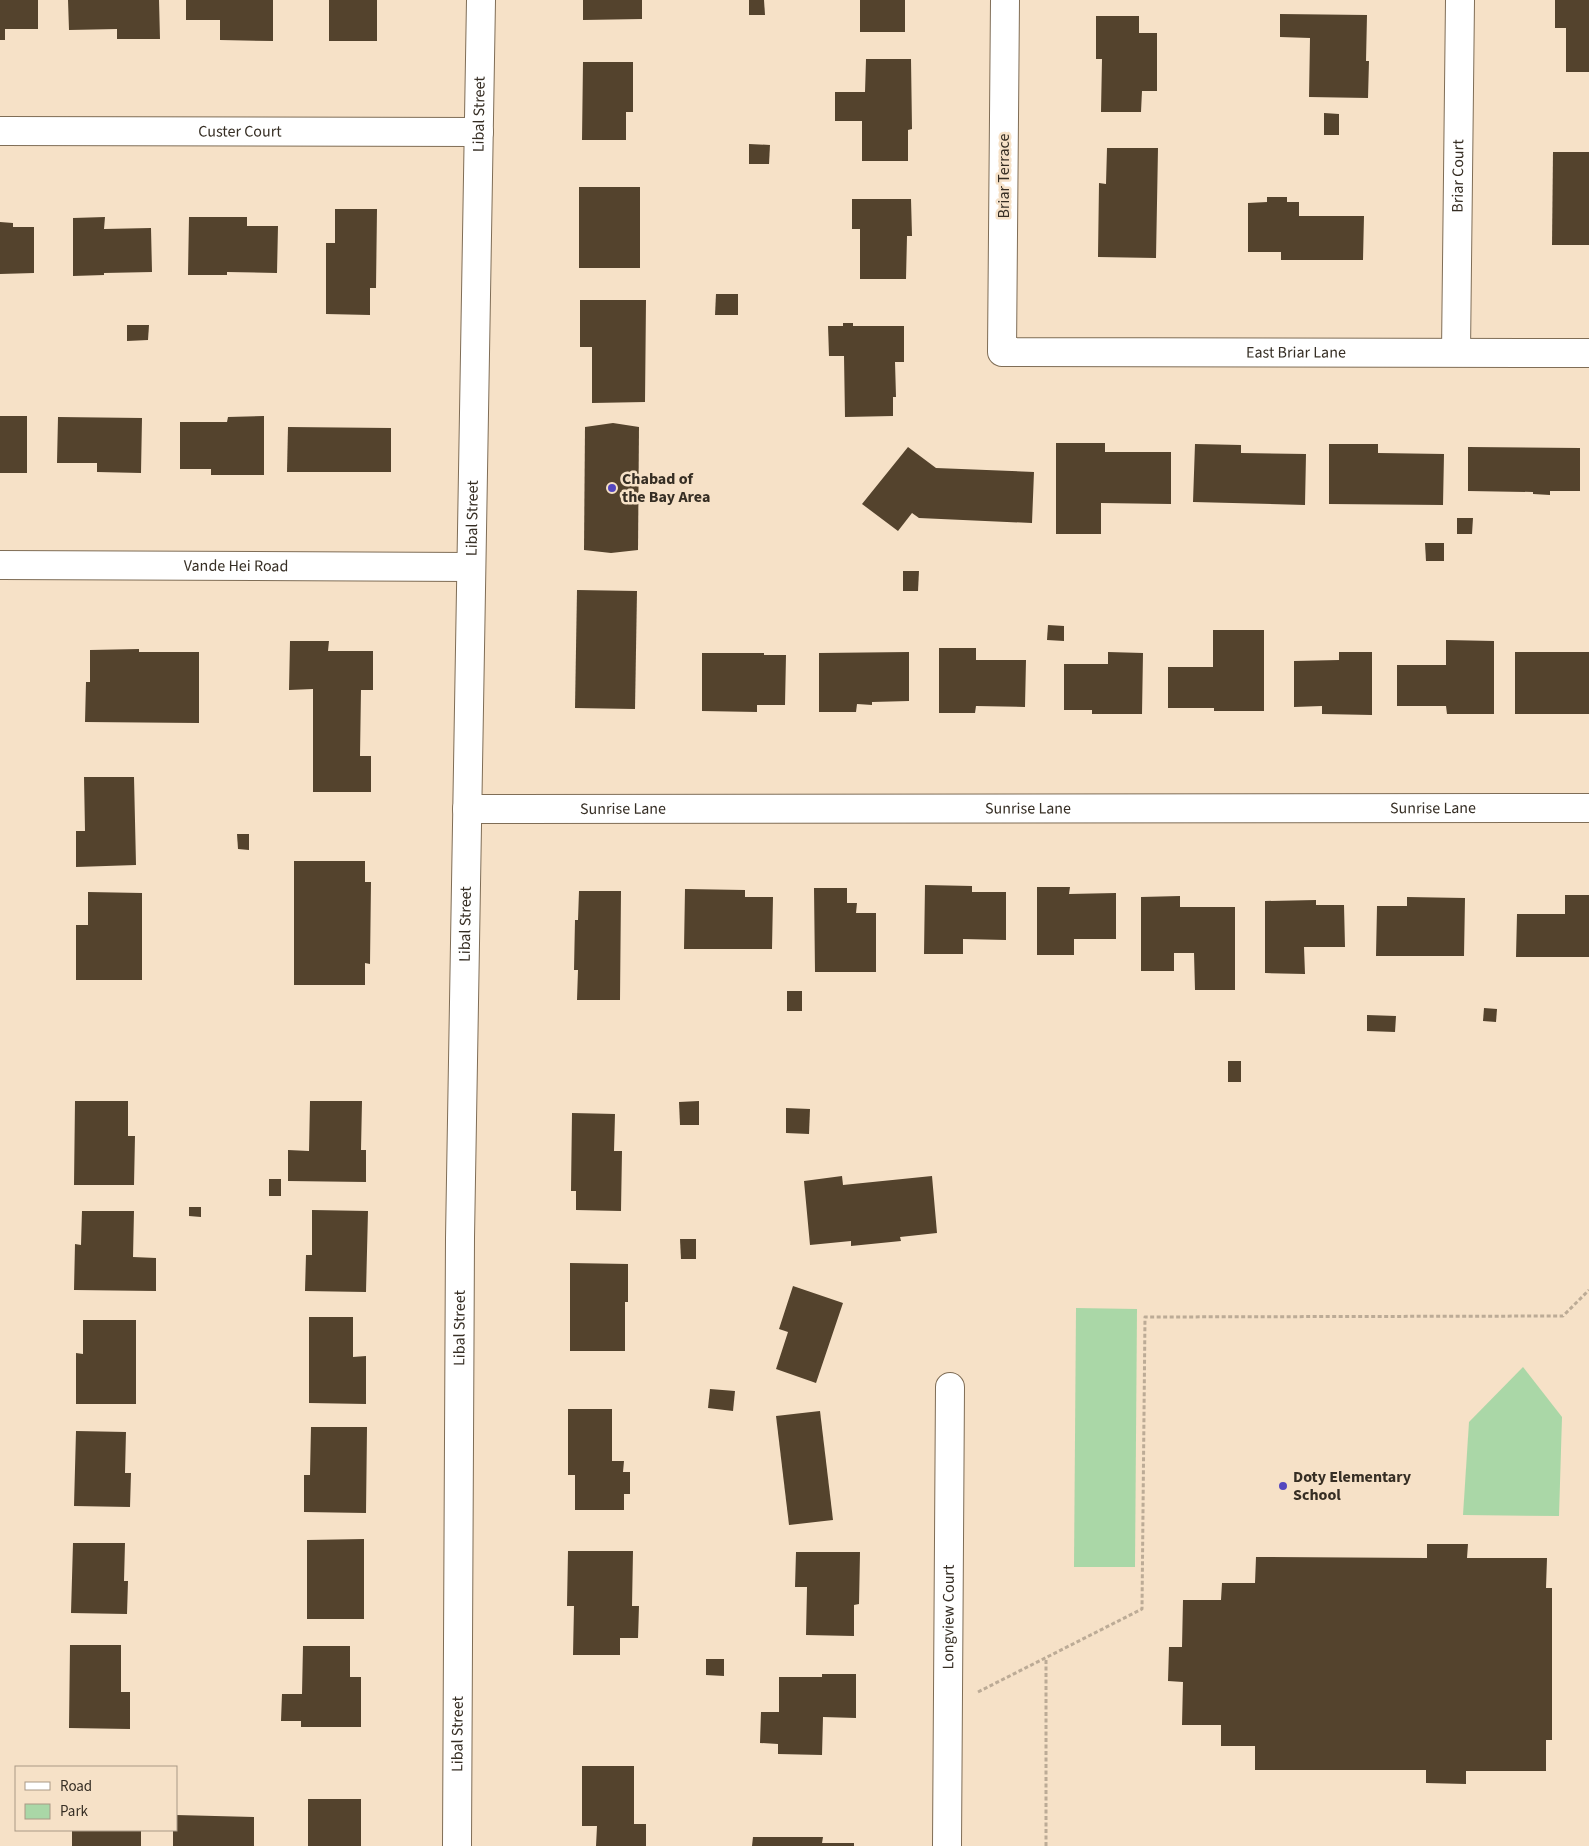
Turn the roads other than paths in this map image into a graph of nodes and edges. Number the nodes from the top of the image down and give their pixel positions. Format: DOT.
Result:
graph roads {
  1 [pos="481,0"];
  2 [pos="1005,0"];
  3 [pos="1460,0"];
  4 [pos="0,131"];
  5 [pos="479,132"];
  6 [pos="1002,352"];
  7 [pos="1456,352"];
  8 [pos="1589,353"];
  9 [pos="0,565"];
  10 [pos="471,567"];
  11 [pos="1589,808"];
  12 [pos="467,809"];
  13 [pos="950,1387"];
  14 [pos="457,1846"];
  15 [pos="946,1846"];
  1 -- 5 [label="street, Libal Street"];
  2 -- 6 [label="street, Briar Terrace"];
  3 -- 7 [label="street, Briar Court"];
  4 -- 5 [label="street, Custer Court"];
  5 -- 10 [label="street, Libal Street"];
  6 -- 7 [label="street, East Briar Lane"];
  7 -- 8 [label="street, East Briar Lane"];
  9 -- 10 [label="street, Vande Hei Road"];
  10 -- 12 [label="street, Libal Street"];
  11 -- 12 [label="street, Sunrise Lane"];
  12 -- 14 [label="street, Libal Street"];
  13 -- 15 [label="street, Longview Court"];
}
